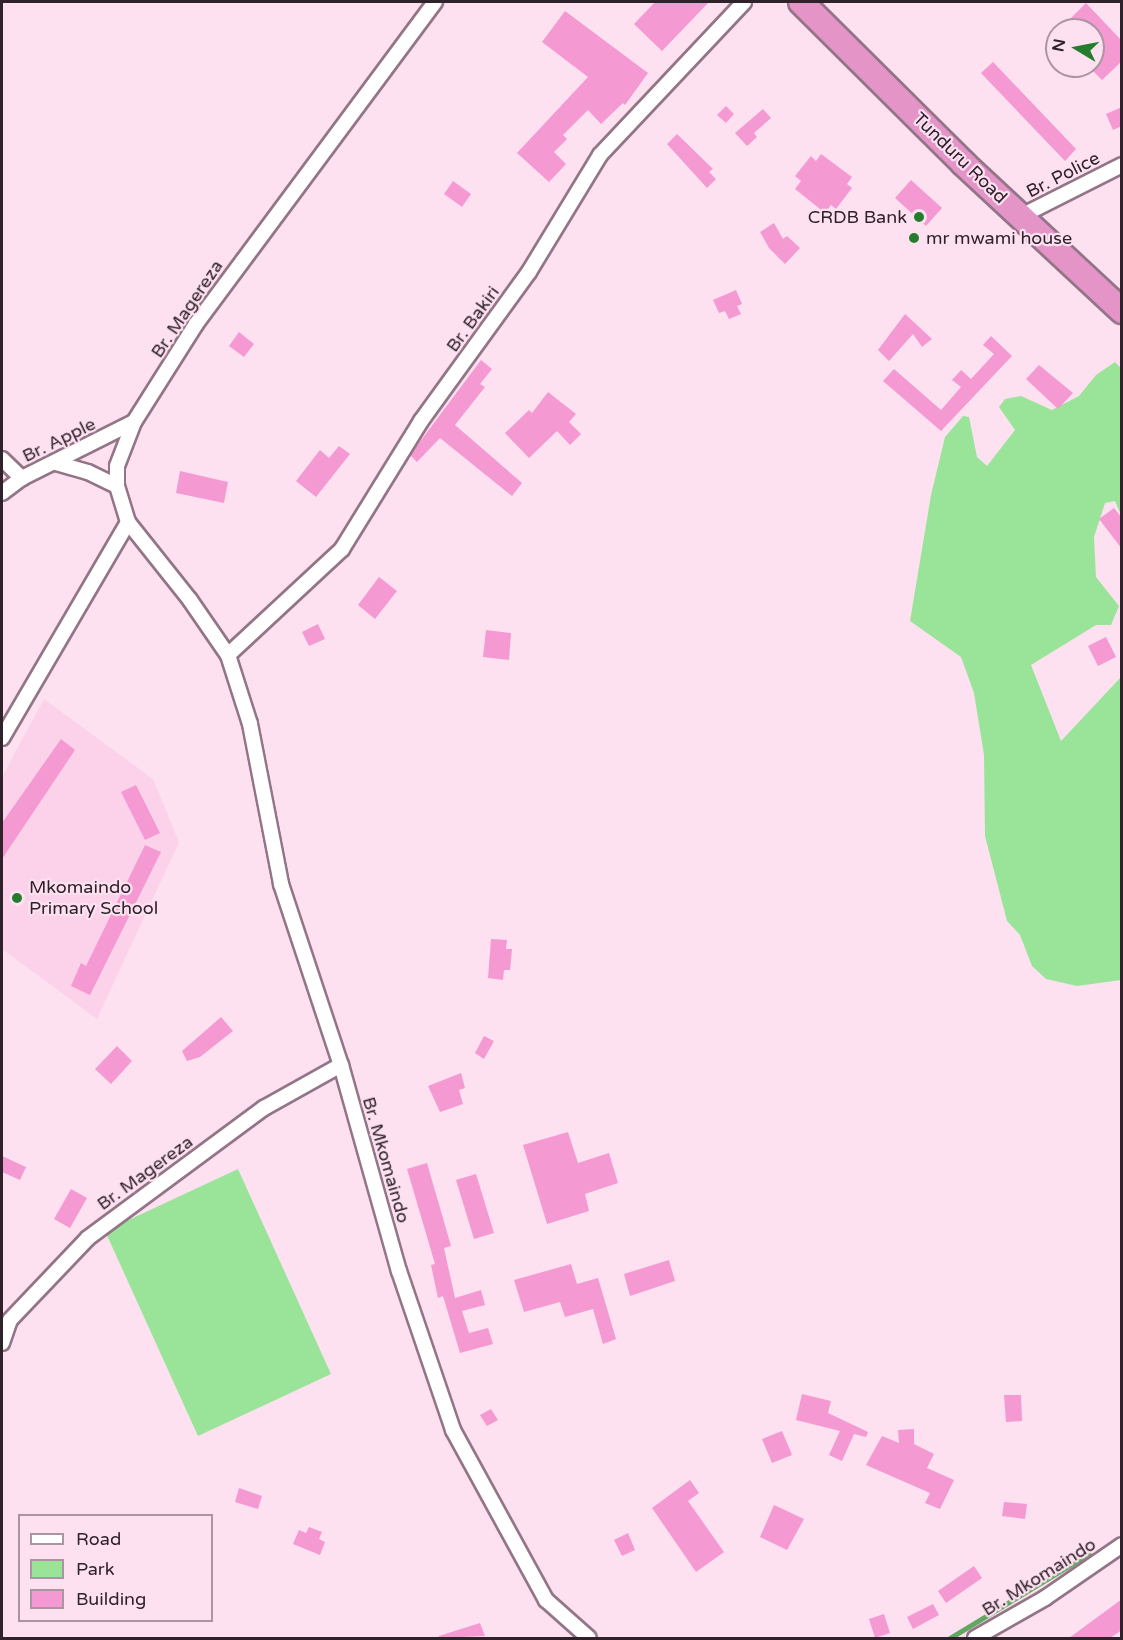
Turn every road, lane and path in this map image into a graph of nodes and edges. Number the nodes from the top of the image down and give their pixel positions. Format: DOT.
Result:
graph roads {
  1 [pos="435,2"];
  2 [pos="744,2"];
  3 [pos="801,2"];
  4 [pos="1122,165"];
  5 [pos="1021,216"];
  6 [pos="1122,311"];
  7 [pos="134,422"];
  8 [pos="2,459"];
  9 [pos="56,463"];
  10 [pos="22,478"];
  11 [pos="117,486"];
  12 [pos="2,493"];
  13 [pos="128,522"];
  14 [pos="228,655"];
  15 [pos="2,738"];
  16 [pos="340,1065"];
  17 [pos="2,1343"];
  18 [pos="1122,1545"];
  19 [pos="589,1638"];
  20 [pos="975,1638"];
  1 -- 7 [label="street, Br. Magereza"];
  2 -- 14 [label="street, Br. Bakiri"];
  3 -- 5 [label="highway, Tunduru Road"];
  4 -- 5 [label="street, Br. Police"];
  5 -- 6 [label="highway, Tunduru Road"];
  7 -- 9 [label="street, Br. Apple"];
  7 -- 11 [label="street, Br. Magereza"];
  8 -- 10 [label="street"];
  9 -- 10 [label="street, Br. Apple"];
  9 -- 11 [label="street"];
  10 -- 12 [label="street, Br. Apple"];
  11 -- 13 [label="street, Br. Magereza"];
  13 -- 14 [label="street, Br. Magereza"];
  13 -- 15 [label="street"];
  14 -- 16 [label="street, Br. Mkomaindo"];
  16 -- 17 [label="street, Br. Magereza"];
  16 -- 19 [label="street, Br. Mkomaindo"];
  18 -- 20 [label="street, Br. Mkomaindo"];
}
